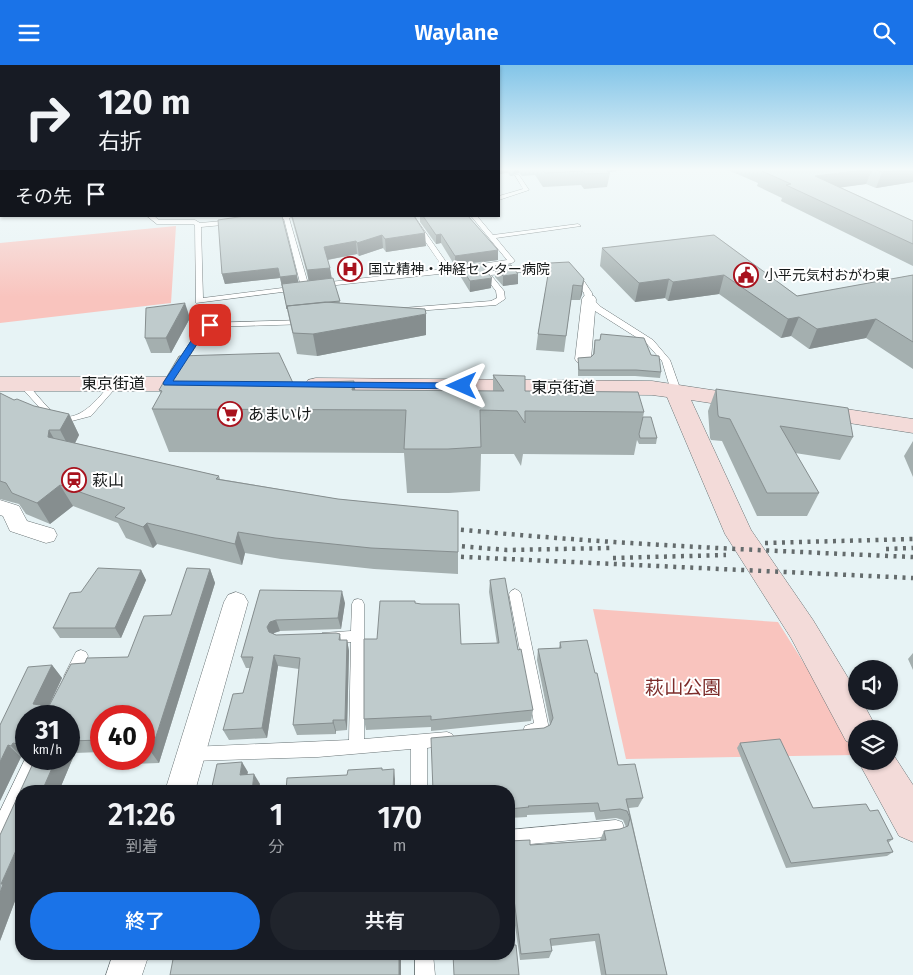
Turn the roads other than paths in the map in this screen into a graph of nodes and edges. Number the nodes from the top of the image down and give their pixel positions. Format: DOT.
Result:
graph roads {
  1 [pos="151,217"];
  2 [pos="290,217"];
  3 [pos="412,217"];
  4 [pos="475,217"];
  5 [pos="257,220"];
  6 [pos="237,221"];
  7 [pos="198,225"];
  8 [pos="578,226"];
  9 [pos="492,237"];
  10 [pos="448,270"];
  11 [pos="306,287"];
  12 [pos="589,299"];
  13 [pos="389,312"];
  14 [pos="312,321"];
  15 [pos="583,359"];
  16 [pos="0,383"];
  17 [pos="167,383"];
  18 [pos="23,384"];
  19 [pos="115,384"];
  20 [pos="226,384"];
  21 [pos="295,385"];
  22 [pos="676,391"];
  23 [pos="913,426"];
  24 [pos="0,507"];
  25 [pos="46,535"];
  26 [pos="515,594"];
  27 [pos="236,602"];
  28 [pos="358,604"];
  29 [pos="358,636"];
  30 [pos="309,638"];
  31 [pos="81,656"];
  32 [pos="65,690"];
  33 [pos="854,720"];
  34 [pos="514,732"];
  35 [pos="457,738"];
  36 [pos="419,741"];
  37 [pos="356,747"];
  38 [pos="191,753"];
  39 [pos="28,770"];
  40 [pos="882,770"];
  41 [pos="21,785"];
  42 [pos="182,785"];
  43 [pos="420,785"];
  44 [pos="15,797"];
  45 [pos="913,822"];
  46 [pos="616,828"];
  47 [pos="0,829"];
  48 [pos="515,837"];
  49 [pos="129,960"];
  50 [pos="424,960"];
  51 [pos="124,975"];
  52 [pos="425,975"];
  1 -- 7 [label="lane"];
  2 -- 5 [label="lane"];
  2 -- 11 [label="lane"];
  3 -- 10 [label="lane"];
  4 -- 9 [label="lane"];
  6 -- 7 [label="lane"];
  7 -- 11 [label="lane"];
  8 -- 9 [label="lane"];
  9 -- 10 [label="lane"];
  10 -- 11 [label="lane"];
  12 -- 13 [label="lane"];
  12 -- 15 [label="street"];
  12 -- 22 [label="lane"];
  14 -- 17 [label="lane"];
  16 -- 18 [label="street, 東京街道"];
  17 -- 19 [label="street, 東京街道"];
  17 -- 20 [label="street, 東京街道"];
  18 -- 19 [label="street, 東京街道"];
  18 -- 19 [label="lane"];
  21 -- 22 [label="street, 東京街道"];
  22 -- 23 [label="street, 東京街道"];
  22 -- 33 [label="street"];
  24 -- 25 [label="street"];
  26 -- 34 [label="lane"];
  27 -- 38 [label="street"];
  28 -- 29 [label="lane"];
  29 -- 30 [label="lane"];
  29 -- 37 [label="lane"];
  31 -- 32 [label="lane"];
  35 -- 36 [label="lane"];
  36 -- 37 [label="lane"];
  36 -- 43 [label="lane"];
  37 -- 38 [label="lane"];
  38 -- 42 [label="street"];
  39 -- 41 [label="lane"];
  40 -- 45 [label="street"];
  44 -- 47 [label="lane"];
  46 -- 48 [label="lane"];
  49 -- 51 [label="street"];
  50 -- 52 [label="lane"];
}
